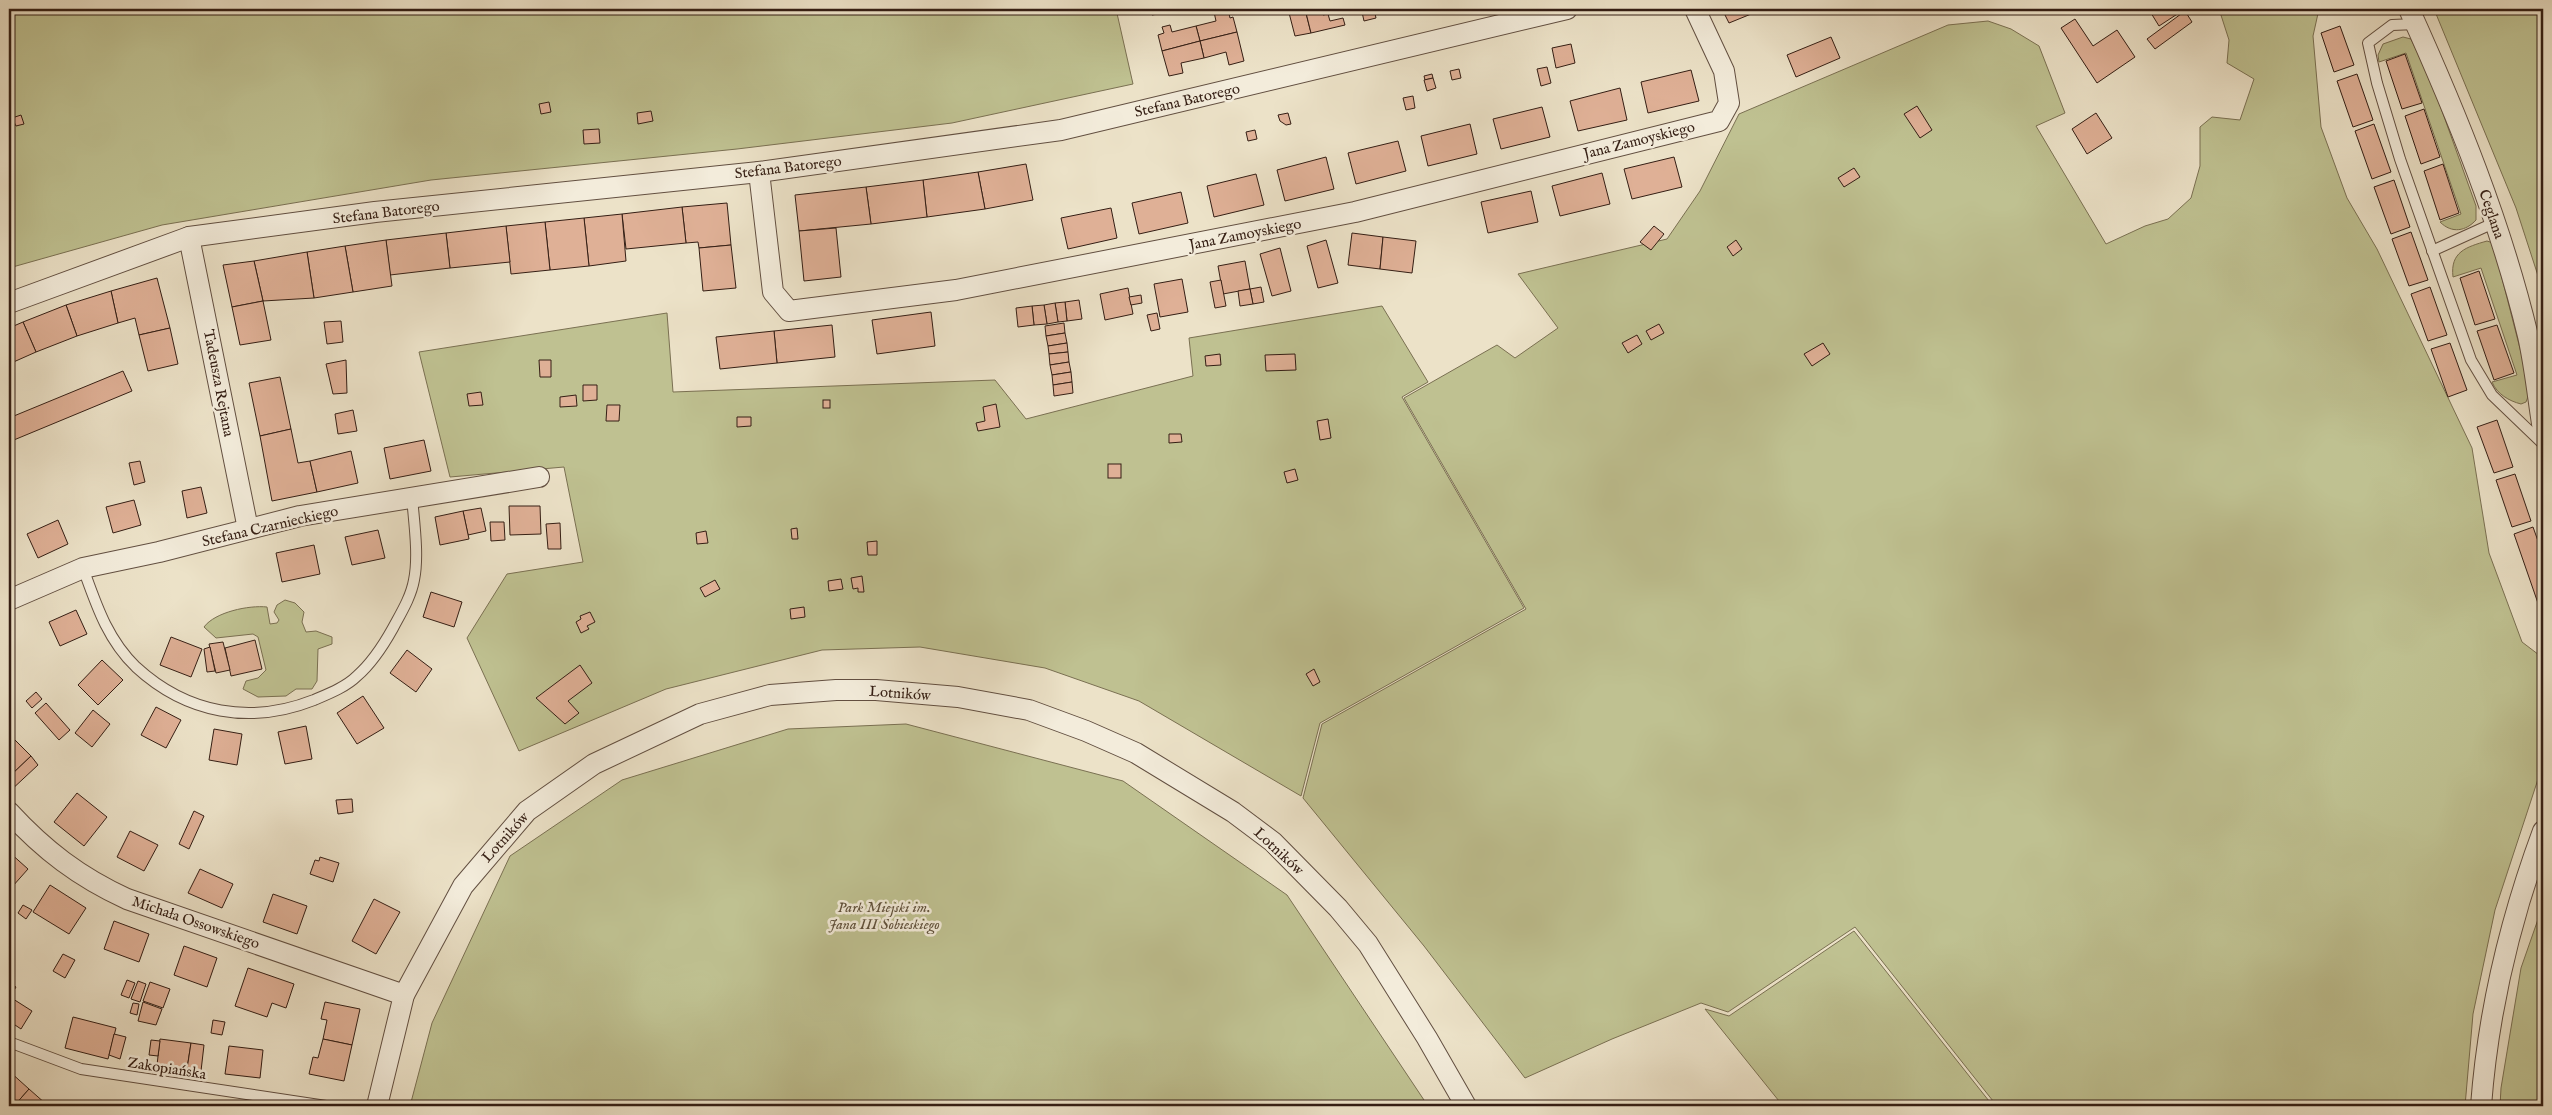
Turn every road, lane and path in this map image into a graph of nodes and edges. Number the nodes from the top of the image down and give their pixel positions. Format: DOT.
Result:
graph roads {
  1 [pos="1567,9"];
  2 [pos="1695,9"];
  3 [pos="2413,16"];
  4 [pos="759,172"];
  5 [pos="2496,222"];
  6 [pos="189,237"];
  7 [pos="2432,251"];
  8 [pos="9,303"];
  9 [pos="2543,430"];
  10 [pos="2543,444"];
  11 [pos="539,477"];
  12 [pos="412,497"];
  13 [pos="248,529"];
  14 [pos="82,568"];
  15 [pos="9,600"];
  16 [pos="9,812"];
  17 [pos="2543,831"];
  18 [pos="2538,855"];
  19 [pos="404,995"];
  20 [pos="9,1042"];
  21 [pos="326,1106"];
  22 [pos="377,1106"];
  23 [pos="1466,1106"];
  24 [pos="2482,1106"];
  1 -- 4 [label="street, Stefana Batorego"];
  2 -- 4 [label="street, Jana Zamoyskiego"];
  3 -- 5 [label="street, Ceglana"];
  3 -- 7 [label="lane"];
  4 -- 6 [label="street, Stefana Batorego"];
  5 -- 7 [label="lane"];
  5 -- 9 [label="street, Ceglana"];
  6 -- 8 [label="street, Stefana Batorego"];
  6 -- 13 [label="street, Tadeusza Rejtana"];
  7 -- 10 [label="lane"];
  11 -- 12 [label="street, Stefana Czarnieckiego"];
  12 -- 13 [label="street, Stefana Czarnieckiego"];
  12 -- 14 [label="lane"];
  13 -- 14 [label="street, Stefana Czarnieckiego"];
  14 -- 15 [label="street, Stefana Czarnieckiego"];
  16 -- 19 [label="street, Michała Ossowskiego"];
  17 -- 18 [label="street"];
  18 -- 24 [label="street"];
  19 -- 22 [label="street, Lotników"];
  19 -- 23 [label="street, Lotników"];
  20 -- 21 [label="lane, Zakopiańska"];
}
